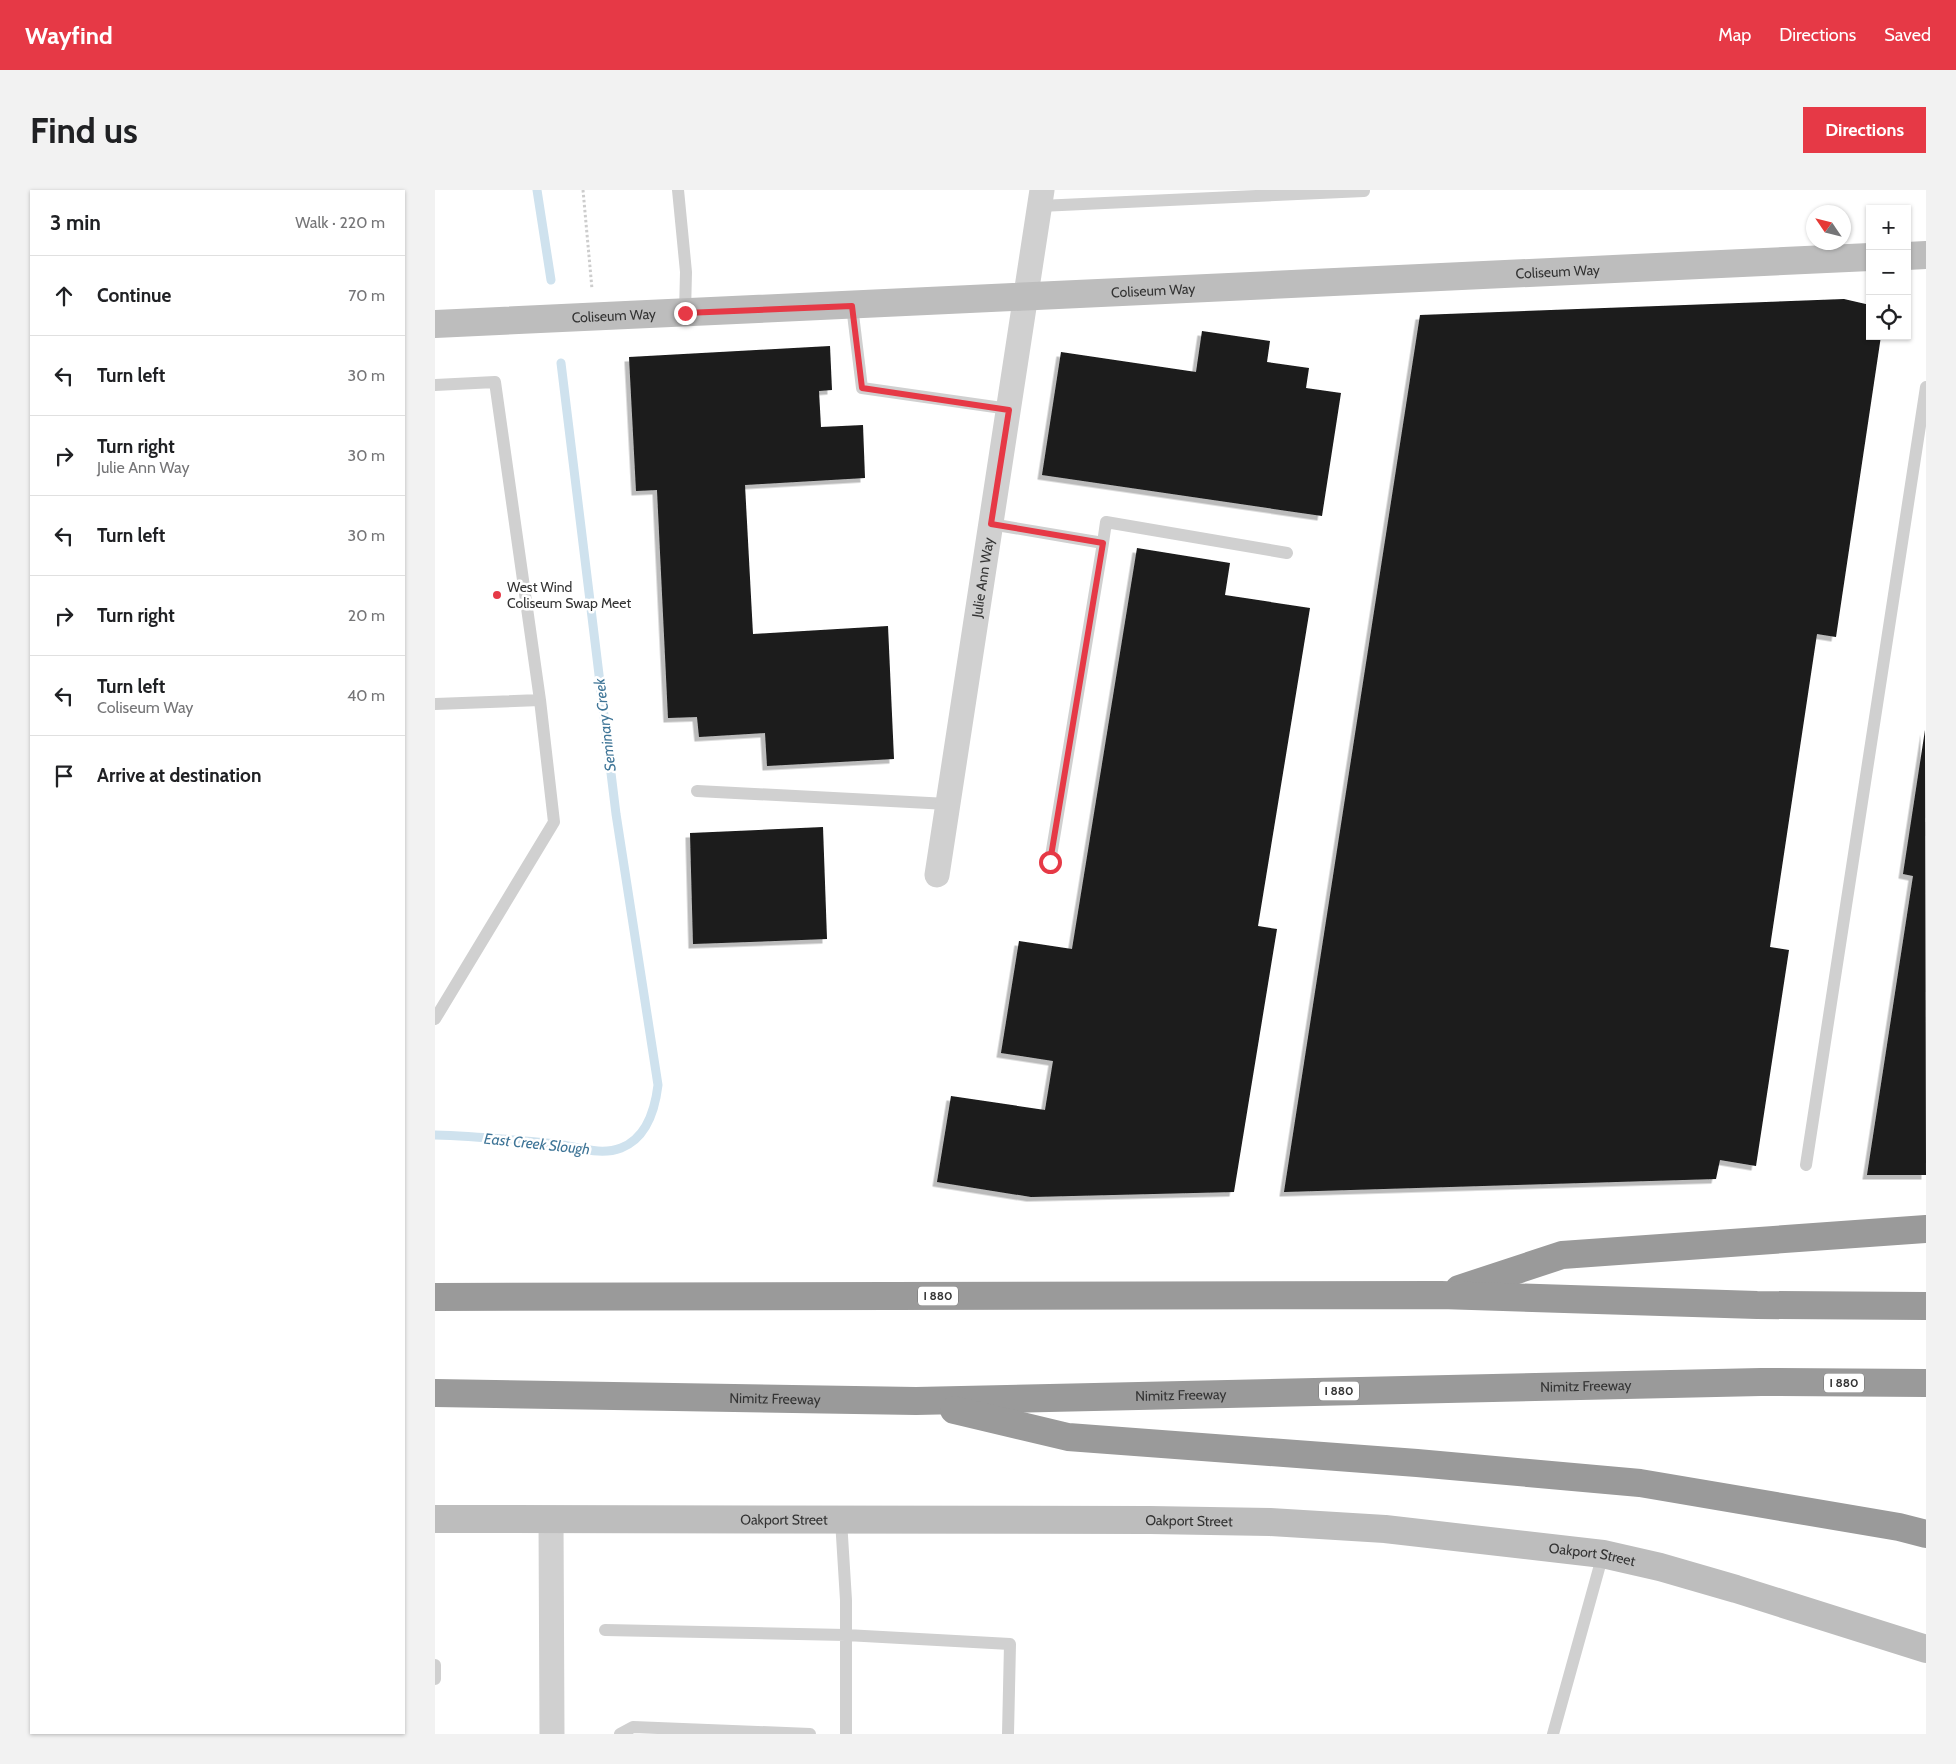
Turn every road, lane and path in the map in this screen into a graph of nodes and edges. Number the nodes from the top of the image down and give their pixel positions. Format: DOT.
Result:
graph roads {
  1 [pos="583,190"];
  2 [pos="678,190"];
  3 [pos="1364,191"];
  4 [pos="1041,198"];
  5 [pos="1926,255"];
  6 [pos="1911,256"];
  7 [pos="1866,258"];
  8 [pos="1025,298"];
  9 [pos="852,306"];
  10 [pos="685,313"];
  11 [pos="594,317"];
  12 [pos="435,324"];
  13 [pos="435,385"];
  14 [pos="1926,387"];
  15 [pos="1009,410"];
  16 [pos="991,524"];
  17 [pos="1103,543"];
  18 [pos="1287,553"];
  19 [pos="541,700"];
  20 [pos="435,704"];
  21 [pos="697,791"];
  22 [pos="948,804"];
  23 [pos="1050,862"];
  24 [pos="937,875"];
  25 [pos="435,1019"];
  26 [pos="1805,1165"];
  27 [pos="1926,1229"];
  28 [pos="1441,1295"];
  29 [pos="435,1297"];
  30 [pos="1926,1306"];
  31 [pos="1926,1383"];
  32 [pos="435,1393"];
  33 [pos="916,1400"];
  34 [pos="435,1519"];
  35 [pos="551,1519"];
  36 [pos="841,1520"];
  37 [pos="1926,1534"];
  38 [pos="1603,1554"];
  39 [pos="605,1630"];
  40 [pos="846,1635"];
  41 [pos="1926,1649"];
  42 [pos="435,1665"];
  43 [pos="435,1679"];
  44 [pos="552,1734"];
  45 [pos="621,1734"];
  46 [pos="810,1734"];
  47 [pos="846,1734"];
  48 [pos="1008,1734"];
  49 [pos="1553,1734"];
  1 -- 11 [label="path"];
  2 -- 10 [label="lane"];
  3 -- 4 [label="lane"];
  4 -- 8 [label="street, Julie Ann Way"];
  5 -- 6 [label="main road"];
  7 -- 8 [label="main road, Coliseum Way"];
  8 -- 9 [label="main road, Coliseum Way"];
  8 -- 15 [label="street, Julie Ann Way"];
  9 -- 10 [label="main road, Coliseum Way"];
  9 -- 15 [label="lane"];
  10 -- 11 [label="main road, Coliseum Way"];
  11 -- 12 [label="main road, Coliseum Way"];
  13 -- 19 [label="lane"];
  14 -- 26 [label="lane"];
  15 -- 16 [label="street, Julie Ann Way"];
  16 -- 17 [label="lane"];
  16 -- 22 [label="street, Julie Ann Way"];
  17 -- 18 [label="lane"];
  17 -- 23 [label="lane"];
  19 -- 20 [label="lane"];
  19 -- 25 [label="lane"];
  21 -- 22 [label="lane"];
  22 -- 24 [label="street, Julie Ann Way"];
  27 -- 28 [label="highway"];
  28 -- 29 [label="highway, I 880"];
  28 -- 30 [label="highway, I 880"];
  31 -- 33 [label="highway, Nimitz Freeway / I 880"];
  32 -- 33 [label="highway, Nimitz Freeway / I 880"];
  33 -- 37 [label="highway"];
  34 -- 35 [label="main road, Oakport Street"];
  35 -- 36 [label="main road, Oakport Street"];
  35 -- 44 [label="street"];
  36 -- 38 [label="main road, Oakport Street"];
  36 -- 40 [label="lane"];
  38 -- 41 [label="main road, Oakport Street"];
  38 -- 49 [label="lane"];
  39 -- 40 [label="lane"];
  40 -- 47 [label="lane"];
  40 -- 48 [label="lane"];
  42 -- 43 [label="lane"];
  45 -- 46 [label="lane"];
}
